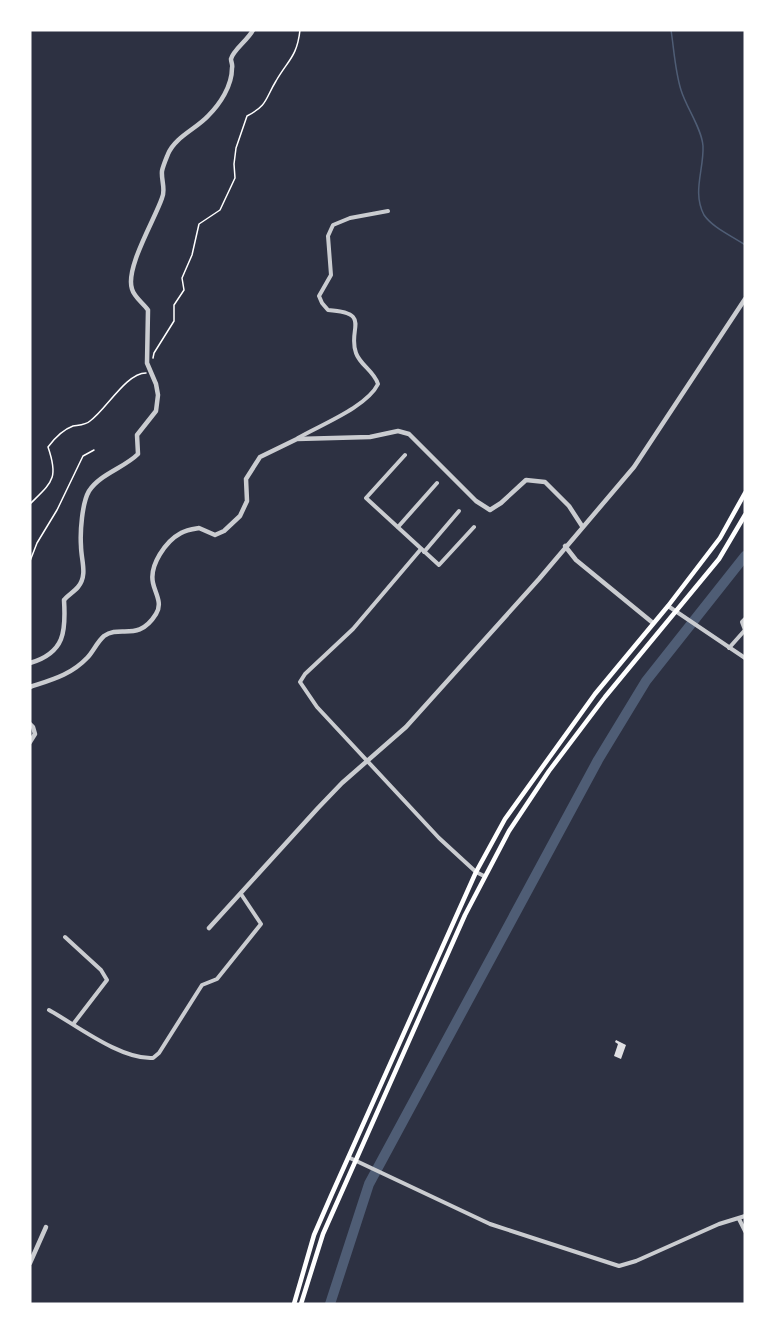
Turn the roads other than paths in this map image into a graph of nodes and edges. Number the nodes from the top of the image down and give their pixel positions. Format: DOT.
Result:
graph roads {
  1 [pos="253,30"];
  2 [pos="388,211"];
  3 [pos="745,299"];
  4 [pos="297,439"];
  5 [pos="405,455"];
  6 [pos="437,483"];
  7 [pos="745,493"];
  8 [pos="459,511"];
  9 [pos="745,515"];
  10 [pos="582,526"];
  11 [pos="398,527"];
  12 [pos="474,527"];
  13 [pos="565,546"];
  14 [pos="423,550"];
  15 [pos="668,606"];
  16 [pos="676,611"];
  17 [pos="745,619"];
  18 [pos="653,623"];
  19 [pos="745,630"];
  20 [pos="729,648"];
  21 [pos="745,658"];
  22 [pos="30,663"];
  23 [pos="30,687"];
  24 [pos="30,724"];
  25 [pos="30,742"];
  26 [pos="368,761"];
  27 [pos="476,872"];
  28 [pos="484,876"];
  29 [pos="241,894"];
  30 [pos="208,928"];
  31 [pos="65,937"];
  32 [pos="49,1010"];
  33 [pos="74,1023"];
  34 [pos="350,1158"];
  35 [pos="356,1161"];
  36 [pos="745,1216"];
  37 [pos="739,1219"];
  38 [pos="46,1227"];
  39 [pos="745,1231"];
  40 [pos="30,1263"];
  41 [pos="294,1304"];
  42 [pos="301,1304"];
  1 -- 22 [label="street"];
  2 -- 4 [label="street"];
  3 -- 10 [label="street"];
  4 -- 10 [label="street"];
  4 -- 23 [label="street"];
  5 -- 11 [label="street"];
  6 -- 11 [label="street"];
  7 -- 15 [label="main road"];
  8 -- 14 [label="street"];
  9 -- 16 [label="main road"];
  10 -- 13 [label="street"];
  11 -- 14 [label="street"];
  12 -- 14 [label="street"];
  13 -- 18 [label="street"];
  13 -- 26 [label="street"];
  14 -- 26 [label="street"];
  15 -- 16 [label="street"];
  15 -- 18 [label="main road"];
  16 -- 20 [label="street"];
  16 -- 28 [label="main road"];
  17 -- 19 [label="street"];
  18 -- 27 [label="main road"];
  19 -- 20 [label="street"];
  20 -- 21 [label="street"];
  24 -- 25 [label="street"];
  26 -- 27 [label="street"];
  26 -- 29 [label="street"];
  27 -- 28 [label="street"];
  27 -- 34 [label="main road"];
  28 -- 35 [label="main road"];
  29 -- 30 [label="street"];
  29 -- 33 [label="street"];
  31 -- 33 [label="street"];
  32 -- 33 [label="street"];
  34 -- 35 [label="street"];
  34 -- 41 [label="main road"];
  35 -- 37 [label="street"];
  35 -- 42 [label="main road"];
  36 -- 37 [label="street"];
  37 -- 39 [label="street"];
  38 -- 40 [label="street"];
}
